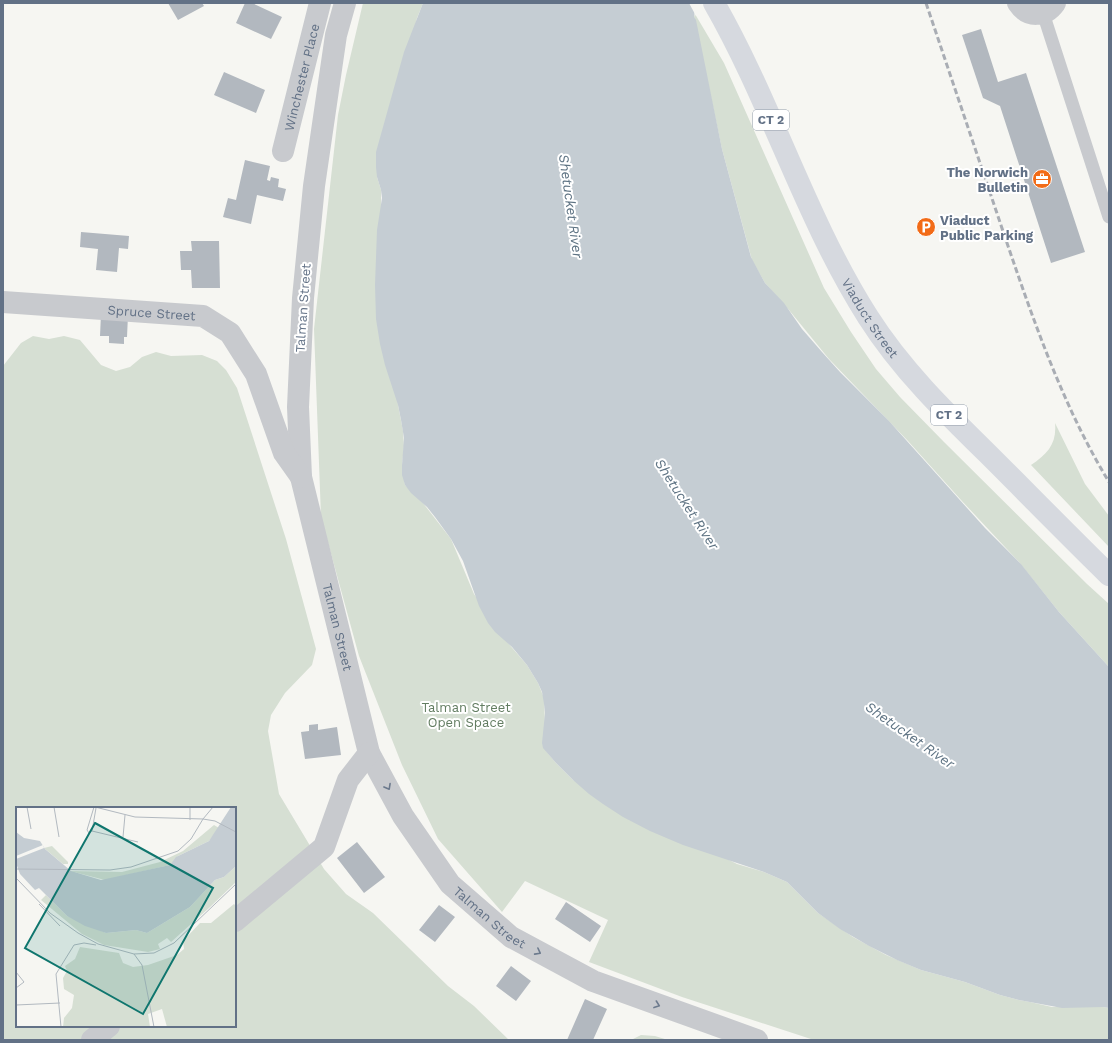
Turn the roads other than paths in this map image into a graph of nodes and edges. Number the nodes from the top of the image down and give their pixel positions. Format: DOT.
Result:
graph roads {
  1 [pos="320,3"];
  2 [pos="345,3"];
  3 [pos="714,3"];
  4 [pos="1018,3"];
  5 [pos="1049,8"];
  6 [pos="283,151"];
  7 [pos="1109,217"];
  8 [pos="3,302"];
  9 [pos="301,477"];
  10 [pos="1105,572"];
  11 [pos="369,752"];
  12 [pos="236,920"];
  13 [pos="108,1027"];
  14 [pos="92,1040"];
  15 [pos="757,1040"];
  1 -- 6 [label="street, Winchester Place"];
  2 -- 9 [label="street, Talman Street"];
  3 -- 10 [label="highway, Viaduct Street / CT 2"];
  4 -- 5 [label="street"];
  5 -- 7 [label="lane"];
  8 -- 9 [label="street, Spruce Street"];
  9 -- 11 [label="street, Talman Street"];
  11 -- 12 [label="street"];
  11 -- 15 [label="street, Talman Street, one-way"];
  13 -- 14 [label="street"];
}
